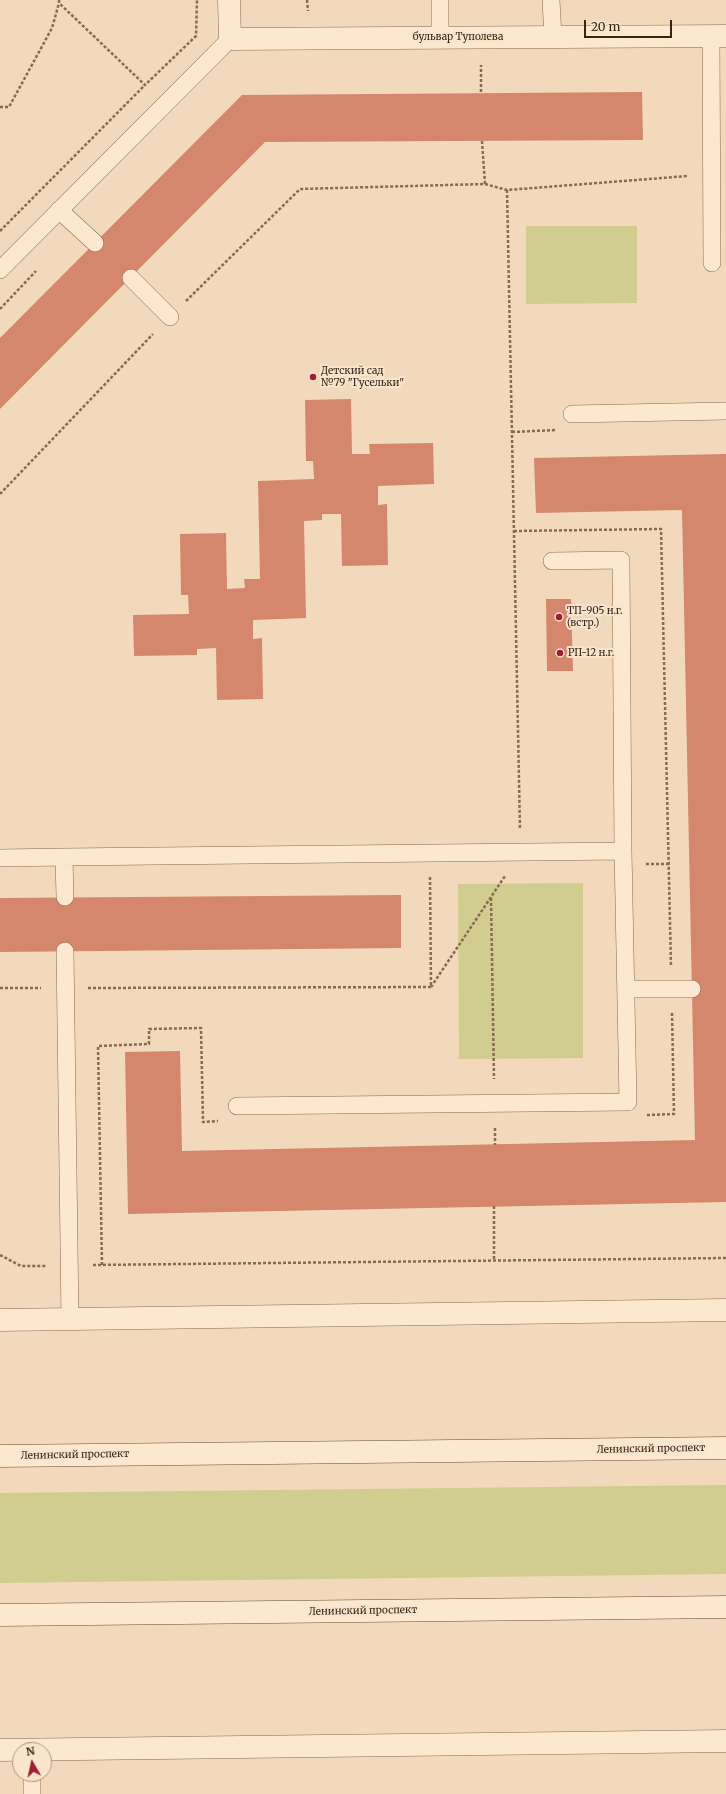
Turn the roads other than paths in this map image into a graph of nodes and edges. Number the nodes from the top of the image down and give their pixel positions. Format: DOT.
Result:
graph roads {
  1 [pos="229,0"];
  2 [pos="440,0"];
  3 [pos="551,0"];
  4 [pos="718,36"];
  5 [pos="440,37"];
  6 [pos="553,37"];
  7 [pos="230,39"];
  8 [pos="59,210"];
  9 [pos="95,243"];
  10 [pos="712,262"];
  11 [pos="0,270"];
  12 [pos="130,278"];
  13 [pos="170,316"];
  14 [pos="726,411"];
  15 [pos="572,414"];
  16 [pos="552,561"];
  17 [pos="623,852"];
  18 [pos="64,857"];
  19 [pos="0,858"];
  20 [pos="65,897"];
  21 [pos="65,951"];
  22 [pos="626,989"];
  23 [pos="692,989"];
  24 [pos="237,1106"];
  25 [pos="726,1310"];
  26 [pos="70,1319"];
  27 [pos="0,1320"];
  28 [pos="726,1448"];
  29 [pos="0,1456"];
  30 [pos="726,1607"];
  31 [pos="0,1615"];
  32 [pos="726,1742"];
  33 [pos="0,1750"];
  34 [pos="12,1750"];
  35 [pos="52,1750"];
  36 [pos="32,1782"];
  37 [pos="32,1794"];
  1 -- 7 [label="street"];
  2 -- 5 [label="lane"];
  3 -- 6 [label="lane"];
  4 -- 6 [label="street, бульвар Туполева"];
  4 -- 10 [label="lane"];
  5 -- 6 [label="street, бульвар Туполева"];
  5 -- 7 [label="street, бульвар Туполева"];
  7 -- 8 [label="lane"];
  8 -- 9 [label="lane"];
  8 -- 11 [label="lane"];
  12 -- 13 [label="lane"];
  14 -- 15 [label="lane"];
  16 -- 17 [label="lane"];
  17 -- 18 [label="lane"];
  17 -- 22 [label="lane"];
  18 -- 19 [label="lane"];
  18 -- 20 [label="lane"];
  21 -- 26 [label="lane"];
  22 -- 23 [label="lane"];
  22 -- 24 [label="lane"];
  25 -- 26 [label="street"];
  26 -- 27 [label="street"];
  28 -- 29 [label="street, Ленинский проспект"];
  30 -- 31 [label="street, Ленинский проспект"];
  32 -- 35 [label="street"];
  33 -- 34 [label="street"];
  36 -- 37 [label="lane"];
}
